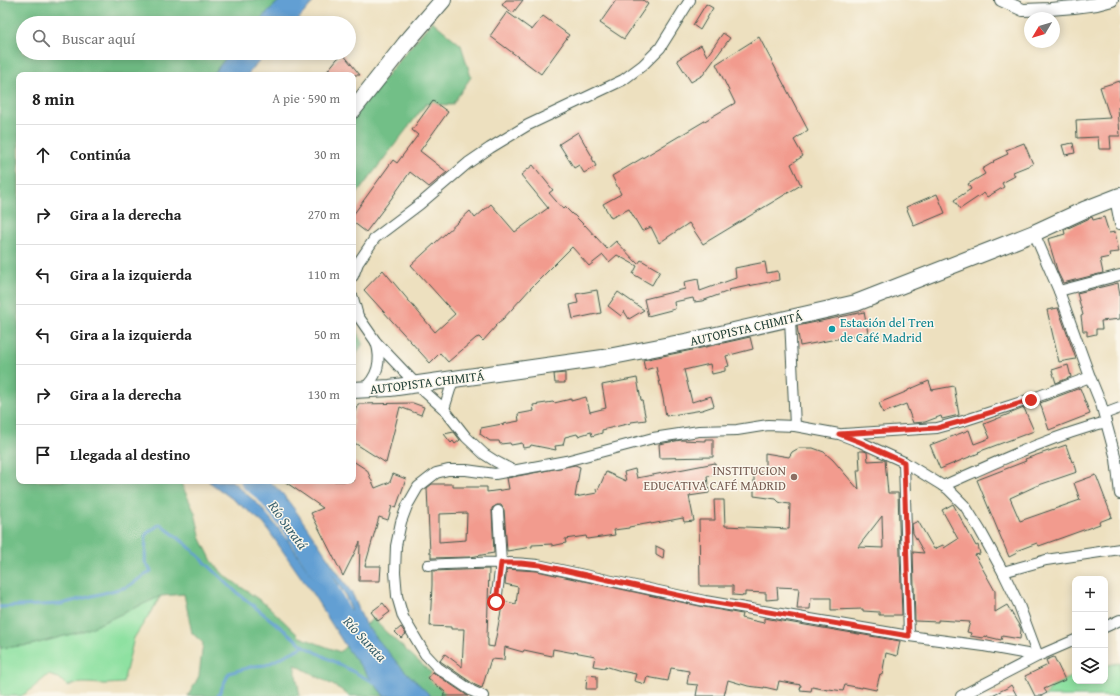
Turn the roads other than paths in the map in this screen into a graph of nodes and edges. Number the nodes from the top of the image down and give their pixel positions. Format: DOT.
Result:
graph roads {
  1 [pos="443,0"];
  2 [pos="690,0"];
  3 [pos="1000,0"];
  4 [pos="1112,0"];
  5 [pos="356,106"];
  6 [pos="1118,197"];
  7 [pos="1120,224"];
  8 [pos="1034,233"];
  9 [pos="356,268"];
  10 [pos="1120,275"];
  11 [pos="1060,291"];
  12 [pos="356,309"];
  13 [pos="790,319"];
  14 [pos="376,342"];
  15 [pos="1090,377"];
  16 [pos="453,380"];
  17 [pos="416,384"];
  18 [pos="357,390"];
  19 [pos="1120,408"];
  20 [pos="444,409"];
  21 [pos="1105,418"];
  22 [pos="795,426"];
  23 [pos="839,434"];
  24 [pos="904,462"];
  25 [pos="514,471"];
  26 [pos="943,486"];
  27 [pos="1120,494"];
  28 [pos="498,511"];
  29 [pos="1120,549"];
  30 [pos="501,563"];
  31 [pos="428,565"];
  32 [pos="1003,572"];
  33 [pos="496,602"];
  34 [pos="1120,620"];
  35 [pos="1108,626"];
  36 [pos="909,636"];
  37 [pos="1072,641"];
  38 [pos="1038,656"];
  39 [pos="483,696"];
  40 [pos="961,696"];
  1 -- 5 [label="highway"];
  2 -- 9 [label="street"];
  3 -- 4 [label="street"];
  6 -- 7 [label="street"];
  6 -- 8 [label="highway, AUTOPISTA CHIMITÁ"];
  8 -- 11 [label="street"];
  8 -- 13 [label="highway, AUTOPISTA CHIMITÁ"];
  10 -- 11 [label="street"];
  11 -- 15 [label="street"];
  12 -- 14 [label="street"];
  13 -- 16 [label="highway, AUTOPISTA CHIMITÁ"];
  13 -- 22 [label="street"];
  14 -- 17 [label="street"];
  14 -- 18 [label="street"];
  15 -- 21 [label="street"];
  15 -- 23 [label="street"];
  16 -- 17 [label="highway, AUTOPISTA CHIMITÁ"];
  16 -- 20 [label="street"];
  17 -- 18 [label="highway, AUTOPISTA CHIMITÁ"];
  17 -- 20 [label="street"];
  19 -- 21 [label="street"];
  20 -- 25 [label="street"];
  21 -- 26 [label="street"];
  21 -- 27 [label="street"];
  22 -- 23 [label="street"];
  22 -- 25 [label="street"];
  23 -- 24 [label="street"];
  24 -- 26 [label="street"];
  24 -- 36 [label="street"];
  25 -- 39 [label="street"];
  26 -- 32 [label="street"];
  28 -- 30 [label="street"];
  29 -- 32 [label="street"];
  30 -- 31 [label="street"];
  30 -- 33 [label="street"];
  30 -- 36 [label="street"];
  32 -- 38 [label="street"];
  34 -- 35 [label="street"];
  36 -- 38 [label="street"];
  37 -- 38 [label="street"];
  38 -- 40 [label="street"];
}
